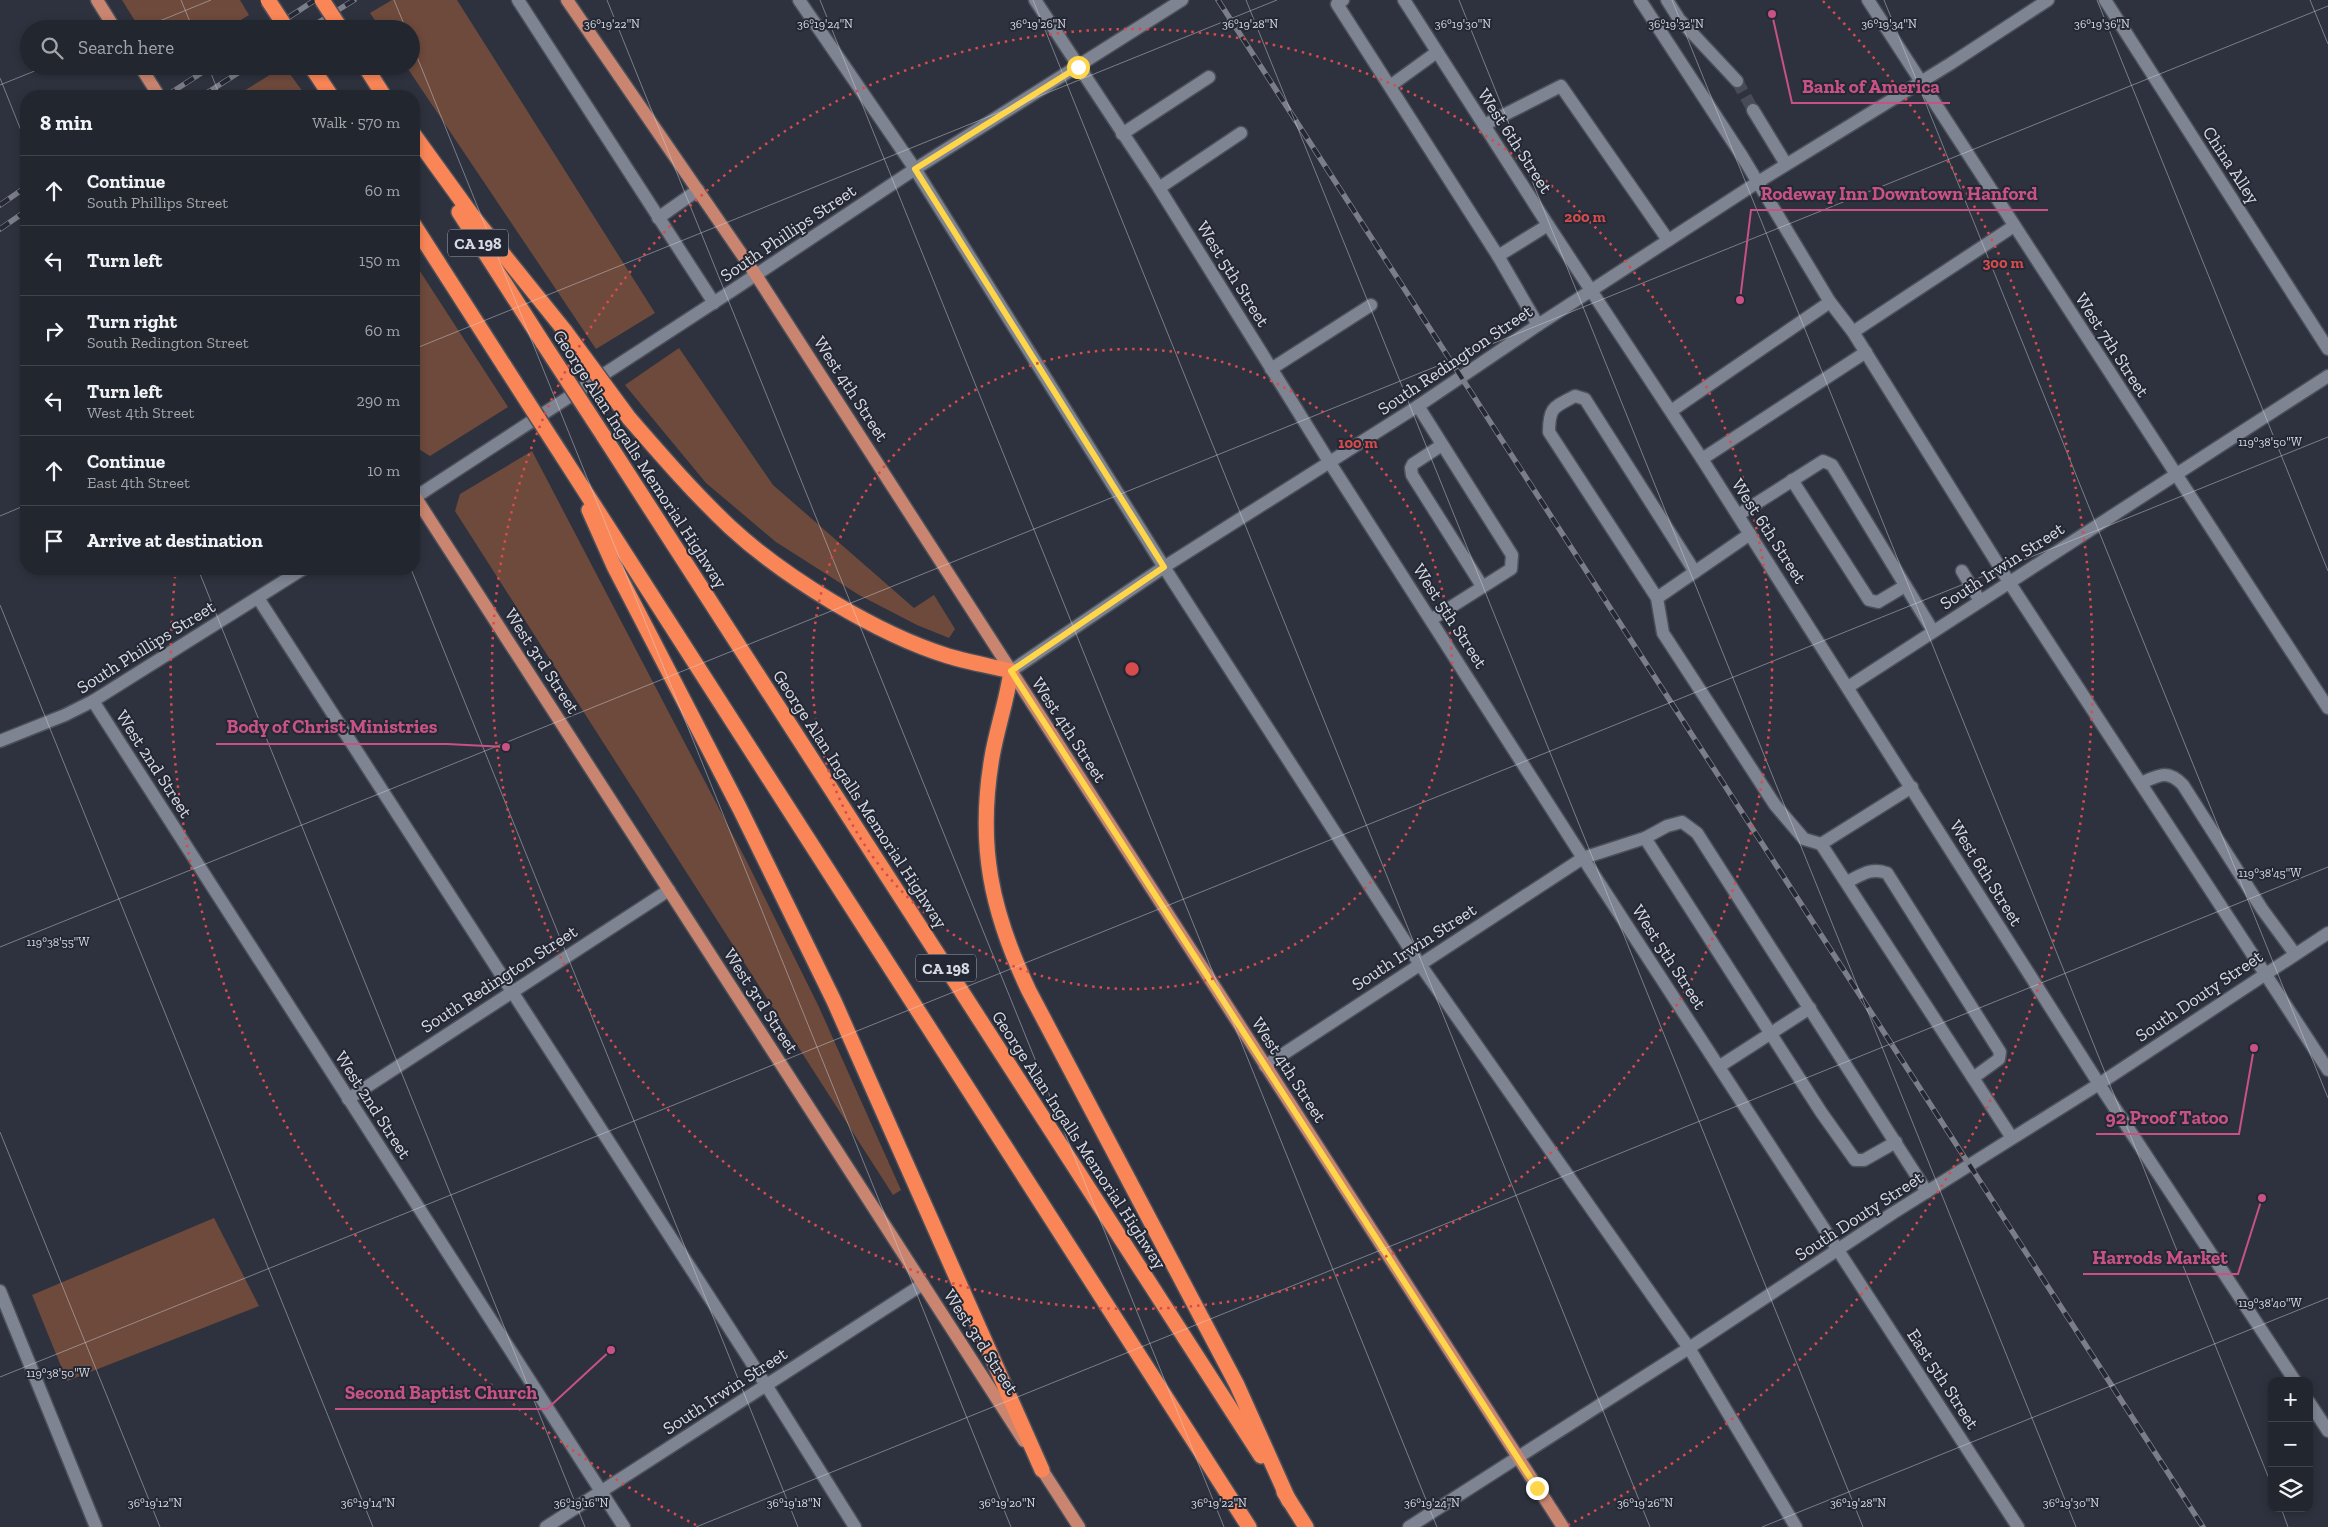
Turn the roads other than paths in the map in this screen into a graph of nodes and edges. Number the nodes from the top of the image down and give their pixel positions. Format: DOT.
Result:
graph roads {
  1 [pos="97,0"];
  2 [pos="268,0"];
  3 [pos="322,0"];
  4 [pos="518,0"];
  5 [pos="567,0"];
  6 [pos="799,0"];
  7 [pos="1034,0"];
  8 [pos="1182,0"];
  9 [pos="1343,0"];
  10 [pos="1404,0"];
  11 [pos="1640,0"];
  12 [pos="1667,0"];
  13 [pos="1868,0"];
  14 [pos="2048,0"];
  15 [pos="2105,0"];
  16 [pos="109,20"];
  17 [pos="281,20"];
  18 [pos="335,20"];
  19 [pos="1438,52"];
  20 [pos="1078,67"];
  21 [pos="146,75"];
  22 [pos="317,75"];
  23 [pos="371,75"];
  24 [pos="1209,77"];
  25 [pos="1737,81"];
  26 [pos="1920,81"];
  27 [pos="1390,86"];
  28 [pos="155,90"];
  29 [pos="326,90"];
  30 [pos="381,90"];
  31 [pos="1753,110"];
  32 [pos="1484,125"];
  33 [pos="1241,133"];
  34 [pos="1122,134"];
  35 [pos="420,143"];
  36 [pos="420,151"];
  37 [pos="1786,164"];
  38 [pos="915,169"];
  39 [pos="1758,182"];
  40 [pos="1159,188"];
  41 [pos="698,190"];
  42 [pos="658,218"];
  43 [pos="1548,225"];
  44 [pos="2014,226"];
  45 [pos="420,234"];
  46 [pos="1668,240"];
  47 [pos="1498,256"];
  48 [pos="756,275"];
  49 [pos="1592,290"];
  50 [pos="1830,302"];
  51 [pos="714,303"];
  52 [pos="1371,305"];
  53 [pos="1538,325"];
  54 [pos="1853,332"];
  55 [pos="2328,349"];
  56 [pos="1866,352"];
  57 [pos="1271,369"];
  58 [pos="2328,376"];
  59 [pos="1418,406"];
  60 [pos="1671,411"];
  61 [pos="1442,445"];
  62 [pos="1702,459"];
  63 [pos="566,461"];
  64 [pos="1330,463"];
  65 [pos="2176,475"];
  66 [pos="1792,480"];
  67 [pos="420,493"];
  68 [pos="420,506"];
  69 [pos="1738,515"];
  70 [pos="1750,534"];
  71 [pos="1164,567"];
  72 [pos="1962,571"];
  73 [pos="1695,572"];
  74 [pos="294,575"];
  75 [pos="2009,582"];
  76 [pos="1482,586"];
  77 [pos="1905,586"];
  78 [pos="258,598"];
  79 [pos="1657,598"];
  80 [pos="1980,601"];
  81 [pos="1432,619"];
  82 [pos="1933,631"];
  83 [pos="1011,671"];
  84 [pos="1848,687"];
  85 [pos="93,701"];
  86 [pos="2328,708"];
  87 [pos="0,741"];
  88 [pos="2141,783"];
  89 [pos="1912,787"];
  90 [pos="1645,838"];
  91 [pos="1821,844"];
  92 [pos="1583,858"];
  93 [pos="1847,882"];
  94 [pos="669,890"];
  95 [pos="2328,933"];
  96 [pos="2295,954"];
  97 [pos="1420,963"];
  98 [pos="2264,973"];
  99 [pos="511,992"];
  100 [pos="1810,1008"];
  101 [pos="1771,1033"];
  102 [pos="1265,1066"];
  103 [pos="1720,1066"];
  104 [pos="2328,1070"];
  105 [pos="1973,1078"];
  106 [pos="2098,1084"];
  107 [pos="348,1099"];
  108 [pos="2012,1138"];
  109 [pos="1896,1142"];
  110 [pos="1927,1192"];
  111 [pos="1839,1250"];
  112 [pos="923,1284"];
  113 [pos="0,1291"];
  114 [pos="1689,1348"];
  115 [pos="2292,1377"];
  116 [pos="766,1385"];
  117 [pos="2313,1408"];
  118 [pos="2328,1431"];
  119 [pos="1518,1458"];
  120 [pos="1042,1470"];
  121 [pos="602,1492"];
  122 [pos="1290,1501"];
  123 [pos="96,1527"];
  124 [pos="546,1527"];
  125 [pos="624,1527"];
  126 [pos="855,1527"];
  127 [pos="1079,1527"];
  128 [pos="1249,1527"];
  129 [pos="1306,1527"];
  130 [pos="1409,1527"];
  131 [pos="1563,1527"];
  132 [pos="1796,1527"];
  133 [pos="2018,1527"];
  1 -- 16 [label="main road"];
  2 -- 17 [label="highway, bridge"];
  3 -- 18 [label="highway, bridge"];
  4 -- 42 [label="street"];
  5 -- 41 [label="main road, West 4th Street"];
  6 -- 38 [label="street"];
  7 -- 20 [label="street, West 5th Street"];
  8 -- 20 [label="street, South Phillips Street"];
  9 -- 27 [label="street"];
  10 -- 19 [label="street, West 6th Street"];
  11 -- 39 [label="street"];
  12 -- 25 [label="street"];
  13 -- 26 [label="street, West 7th Street"];
  14 -- 26 [label="street, South Redington Street"];
  15 -- 55 [label="street, China Alley"];
  19 -- 27 [label="street"];
  19 -- 32 [label="street, West 6th Street"];
  20 -- 34 [label="street, West 5th Street"];
  20 -- 38 [label="street, South Phillips Street"];
  21 -- 28 [label="main road"];
  22 -- 29 [label="highway"];
  23 -- 30 [label="highway"];
  24 -- 34 [label="street"];
  26 -- 37 [label="street, South Redington Street"];
  26 -- 44 [label="street, West 7th Street"];
  27 -- 47 [label="street"];
  31 -- 37 [label="street"];
  32 -- 43 [label="street, West 6th Street"];
  32 -- 46 [label="street"];
  33 -- 40 [label="street"];
  34 -- 40 [label="street, West 5th Street"];
  35 -- 83 [label="highway, bridge"];
  36 -- 122 [label="highway, George Alan Ingalls Memorial Highway / CA 198, bridge"];
  37 -- 39 [label="street, South Redington Street"];
  38 -- 48 [label="street, South Phillips Street"];
  38 -- 71 [label="street"];
  39 -- 46 [label="street, South Redington Street"];
  39 -- 50 [label="street"];
  40 -- 57 [label="street, West 5th Street"];
  41 -- 42 [label="street"];
  41 -- 48 [label="main road, West 4th Street"];
  42 -- 51 [label="street"];
  43 -- 47 [label="street"];
  43 -- 49 [label="street, West 6th Street"];
  44 -- 54 [label="street"];
  44 -- 65 [label="street, West 7th Street"];
  45 -- 63 [label="highway, CA 198, bridge"];
  46 -- 49 [label="street, South Redington Street"];
  47 -- 53 [label="street"];
  48 -- 51 [label="street, South Phillips Street"];
  48 -- 83 [label="main road, West 4th Street"];
  49 -- 53 [label="street, South Redington Street"];
  49 -- 60 [label="street, West 6th Street"];
  50 -- 54 [label="street"];
  50 -- 60 [label="street"];
  51 -- 67 [label="street, South Phillips Street"];
  52 -- 57 [label="street"];
  53 -- 59 [label="street, South Redington Street"];
  54 -- 56 [label="street"];
  56 -- 62 [label="street"];
  56 -- 75 [label="street"];
  57 -- 64 [label="street, West 5th Street"];
  58 -- 65 [label="street, South Irwin Street"];
  59 -- 61 [label="street"];
  59 -- 64 [label="street, South Redington Street"];
  60 -- 62 [label="street, West 6th Street"];
  61 -- 76 [label="street"];
  61 -- 76 [label="street"];
  62 -- 69 [label="street, West 6th Street"];
  63 -- 120 [label="highway"];
  63 -- 128 [label="highway, CA 198"];
  64 -- 71 [label="street, South Redington Street"];
  64 -- 81 [label="street, West 5th Street"];
  65 -- 75 [label="street, South Irwin Street"];
  65 -- 86 [label="street, West 7th Street"];
  66 -- 69 [label="street"];
  66 -- 77 [label="street"];
  66 -- 77 [label="street"];
  68 -- 94 [label="main road, West 3rd Street"];
  69 -- 70 [label="street, West 6th Street"];
  70 -- 73 [label="street"];
  70 -- 84 [label="street, West 6th Street"];
  71 -- 83 [label="street, South Redington Street"];
  71 -- 97 [label="street"];
  72 -- 80 [label="street"];
  73 -- 79 [label="street"];
  73 -- 79 [label="street"];
  74 -- 78 [label="street, South Phillips Street"];
  75 -- 80 [label="street, South Irwin Street"];
  75 -- 88 [label="street"];
  76 -- 81 [label="street"];
  77 -- 82 [label="street"];
  78 -- 85 [label="street, South Phillips Street"];
  78 -- 99 [label="street"];
  79 -- 91 [label="street"];
  80 -- 82 [label="street, South Irwin Street"];
  81 -- 92 [label="street, West 5th Street"];
  82 -- 84 [label="street, South Irwin Street"];
  83 -- 102 [label="main road, West 4th Street"];
  83 -- 122 [label="highway"];
  84 -- 89 [label="street, West 6th Street"];
  85 -- 87 [label="street, South Phillips Street"];
  85 -- 107 [label="street, West 2nd Street"];
  88 -- 96 [label="street"];
  88 -- 98 [label="street"];
  89 -- 91 [label="street"];
  89 -- 106 [label="street, West 6th Street"];
  90 -- 92 [label="street, South Irwin Street"];
  90 -- 100 [label="street, South Irwin Street"];
  90 -- 101 [label="street"];
  91 -- 93 [label="street"];
  92 -- 97 [label="street, South Irwin Street"];
  92 -- 103 [label="street, West 5th Street"];
  93 -- 105 [label="street"];
  93 -- 105 [label="street"];
  94 -- 99 [label="street, South Redington Street"];
  94 -- 112 [label="main road, West 3rd Street"];
  95 -- 96 [label="street, South Douty Street"];
  96 -- 98 [label="street, South Douty Street"];
  97 -- 102 [label="street, South Irwin Street"];
  97 -- 114 [label="street"];
  98 -- 104 [label="street"];
  98 -- 106 [label="street, South Douty Street"];
  99 -- 107 [label="street, South Redington Street"];
  99 -- 116 [label="street"];
  100 -- 101 [label="street"];
  100 -- 109 [label="street"];
  101 -- 103 [label="street"];
  101 -- 109 [label="street"];
  102 -- 119 [label="main road, West 4th Street"];
  103 -- 111 [label="street, West 5th Street"];
  105 -- 108 [label="street"];
  106 -- 108 [label="street, South Douty Street"];
  106 -- 115 [label="street, West 6th Street"];
  107 -- 121 [label="street, West 2nd Street"];
  108 -- 110 [label="street, South Douty Street"];
  109 -- 110 [label="street"];
  110 -- 111 [label="street, South Douty Street"];
  111 -- 114 [label="street, South Douty Street"];
  111 -- 133 [label="street, East 5th Street"];
  112 -- 116 [label="street, South Irwin Street"];
  112 -- 120 [label="main road, West 3rd Street"];
  113 -- 123 [label="street"];
  114 -- 119 [label="street, South Douty Street"];
  114 -- 132 [label="street"];
  116 -- 121 [label="street, South Irwin Street"];
  116 -- 126 [label="street"];
  117 -- 118 [label="street"];
  119 -- 130 [label="street, South Douty Street"];
  119 -- 131 [label="main road, West 4th Street"];
  120 -- 127 [label="main road, West 3rd Street"];
  121 -- 124 [label="street, South Irwin Street"];
  121 -- 125 [label="street, West 2nd Street"];
  122 -- 129 [label="highway, George Alan Ingalls Memorial Highway / CA 198"];
}
